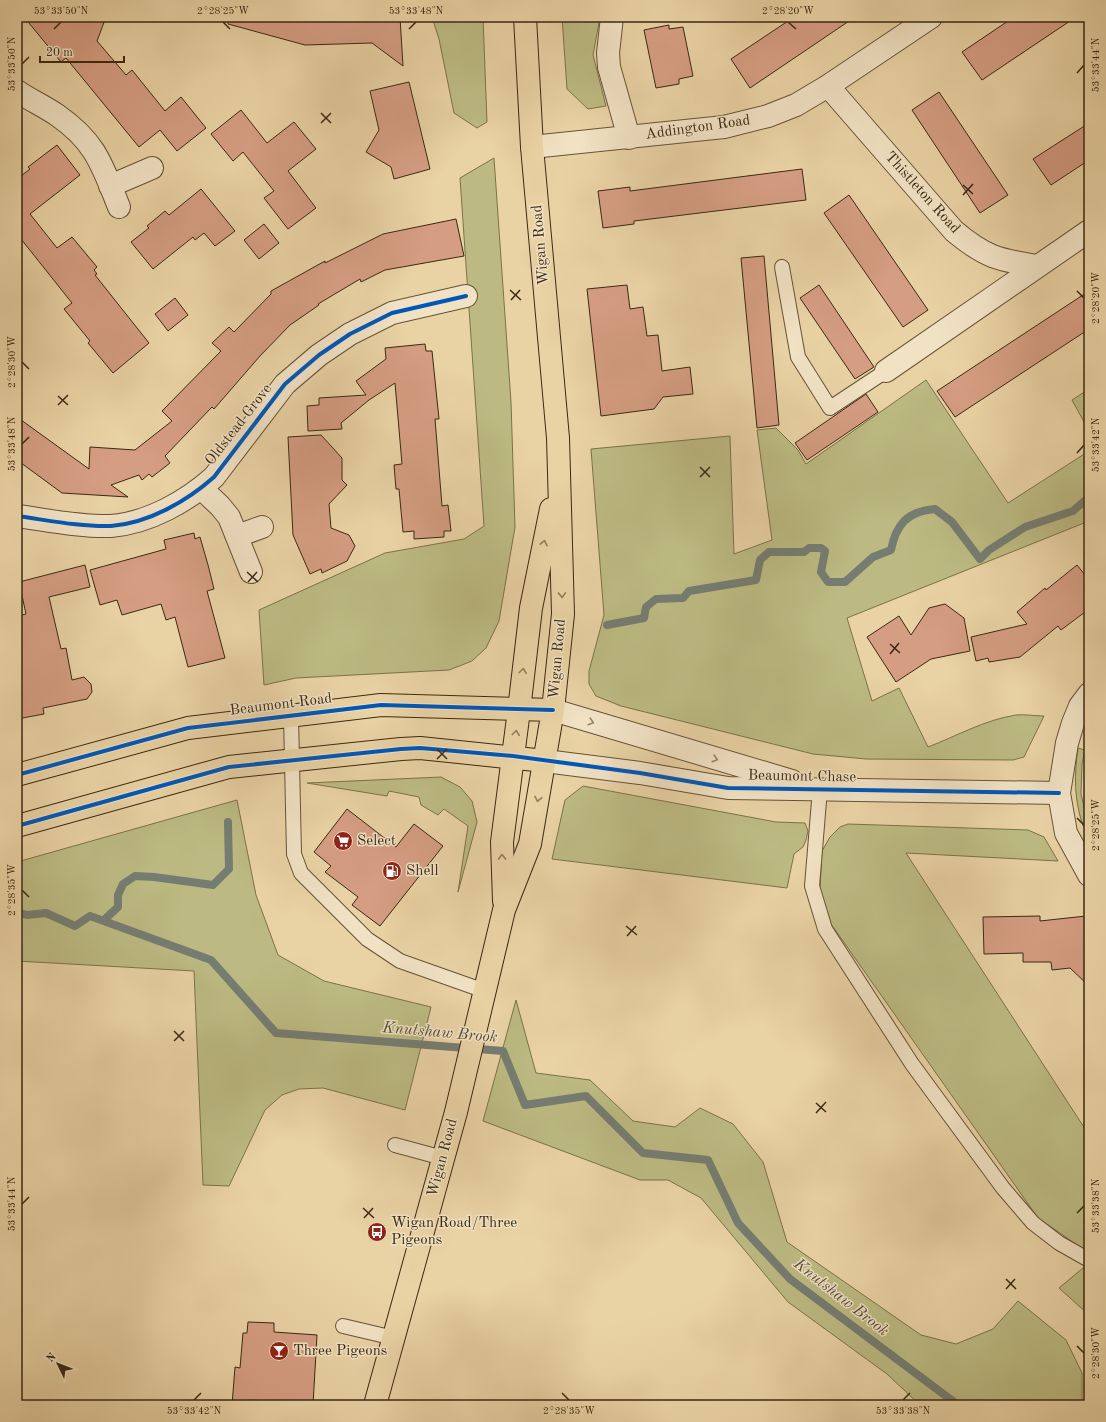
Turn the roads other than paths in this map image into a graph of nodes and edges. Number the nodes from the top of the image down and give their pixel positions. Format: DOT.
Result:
graph roads {
  1 [pos="525,17"];
  2 [pos="612,17"];
  3 [pos="931,17"];
  4 [pos="828,86"];
  5 [pos="17,91"];
  6 [pos="629,138"];
  7 [pos="532,147"];
  8 [pos="152,168"];
  9 [pos="110,186"];
  10 [pos="119,208"];
  11 [pos="1089,232"];
  12 [pos="1037,266"];
  13 [pos="782,268"];
  14 [pos="466,296"];
  15 [pos="886,371"];
  16 [pos="559,472"];
  17 [pos="201,488"];
  18 [pos="17,516"];
  19 [pos="262,527"];
  20 [pos="237,536"];
  21 [pos="251,572"];
  22 [pos="1089,694"];
  23 [pos="519,710"];
  24 [pos="554,710"];
  25 [pos="291,716"];
  26 [pos="513,756"];
  27 [pos="292,760"];
  28 [pos="546,761"];
  29 [pos="17,775"];
  30 [pos="820,789"];
  31 [pos="1059,792"];
  32 [pos="17,826"];
  33 [pos="1089,876"];
  34 [pos="504,910"];
  35 [pos="485,991"];
  36 [pos="395,1144"];
  37 [pos="443,1158"];
  38 [pos="1089,1260"];
  39 [pos="343,1326"];
  40 [pos="394,1338"];
  41 [pos="375,1405"];
  1 -- 7 [label="main road, Wigan Road"];
  2 -- 6 [label="street"];
  3 -- 4 [label="street, Addington Road"];
  4 -- 6 [label="street, Addington Road"];
  4 -- 12 [label="street, Thistleton Road"];
  5 -- 9 [label="street"];
  6 -- 7 [label="street, Addington Road"];
  7 -- 16 [label="main road, Wigan Road"];
  8 -- 9 [label="street"];
  9 -- 10 [label="street"];
  11 -- 12 [label="street"];
  12 -- 15 [label="street"];
  13 -- 15 [label="lane"];
  14 -- 17 [label="street, Oldstead Grove"];
  23 -- 16 [label="main road, Wigan Road, one-way"];
  16 -- 24 [label="main road, Wigan Road, one-way"];
  17 -- 18 [label="street, Oldstead Grove"];
  17 -- 20 [label="street"];
  19 -- 20 [label="street"];
  20 -- 21 [label="street"];
  22 -- 31 [label="street"];
  23 -- 24 [label="main road, Beaumont Road"];
  23 -- 25 [label="main road, Beaumont Road"];
  26 -- 23 [label="main road, Wigan Road, one-way"];
  24 -- 28 [label="main road, Wigan Road"];
  24 -- 30 [label="street, Beaumont Chase, one-way"];
  25 -- 27 [label="lane"];
  25 -- 29 [label="main road, Beaumont Road"];
  26 -- 27 [label="main road"];
  26 -- 28 [label="main road"];
  34 -- 26 [label="main road, Wigan Road, one-way"];
  27 -- 32 [label="main road"];
  27 -- 35 [label="lane"];
  28 -- 30 [label="street, Beaumont Chase"];
  28 -- 34 [label="main road, Wigan Road, one-way"];
  30 -- 31 [label="street, Beaumont Chase"];
  30 -- 38 [label="lane"];
  31 -- 33 [label="street"];
  34 -- 35 [label="main road, Wigan Road"];
  35 -- 37 [label="main road, Wigan Road"];
  36 -- 37 [label="lane"];
  37 -- 40 [label="main road, Wigan Road"];
  39 -- 40 [label="lane"];
  40 -- 41 [label="main road, Wigan Road"];
}
